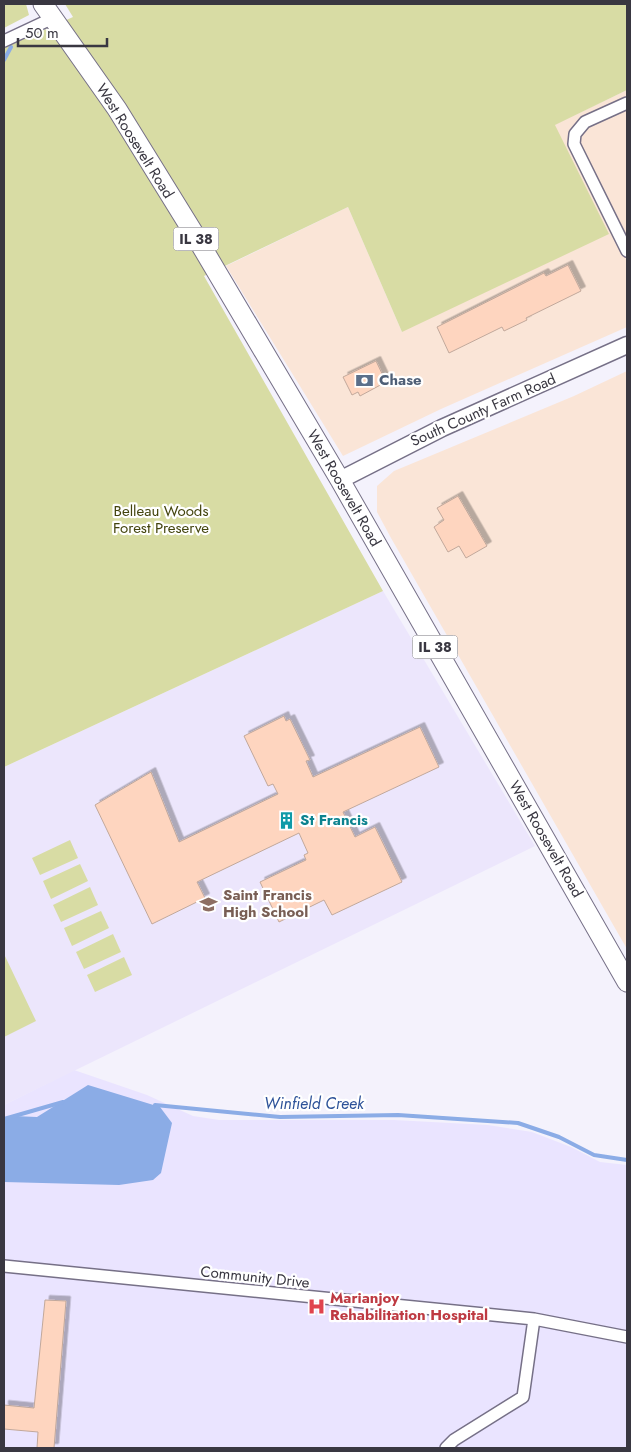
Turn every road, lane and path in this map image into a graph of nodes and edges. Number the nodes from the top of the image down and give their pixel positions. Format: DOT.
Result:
graph roads {
  1 [pos="48,11"];
  2 [pos="4,41"];
  3 [pos="627,103"];
  4 [pos="627,251"];
  5 [pos="627,345"];
  6 [pos="340,480"];
  7 [pos="627,982"];
  8 [pos="4,1266"];
  9 [pos="534,1319"];
  10 [pos="627,1337"];
  11 [pos="446,1448"];
  1 -- 2 [label="street"];
  1 -- 6 [label="main road, West Roosevelt Road / IL 38"];
  3 -- 4 [label="street"];
  5 -- 6 [label="main road, South County Farm Road"];
  6 -- 7 [label="main road, West Roosevelt Road / IL 38"];
  8 -- 9 [label="street, Community Drive"];
  9 -- 10 [label="street, Community Drive"];
  9 -- 11 [label="street"];
}
